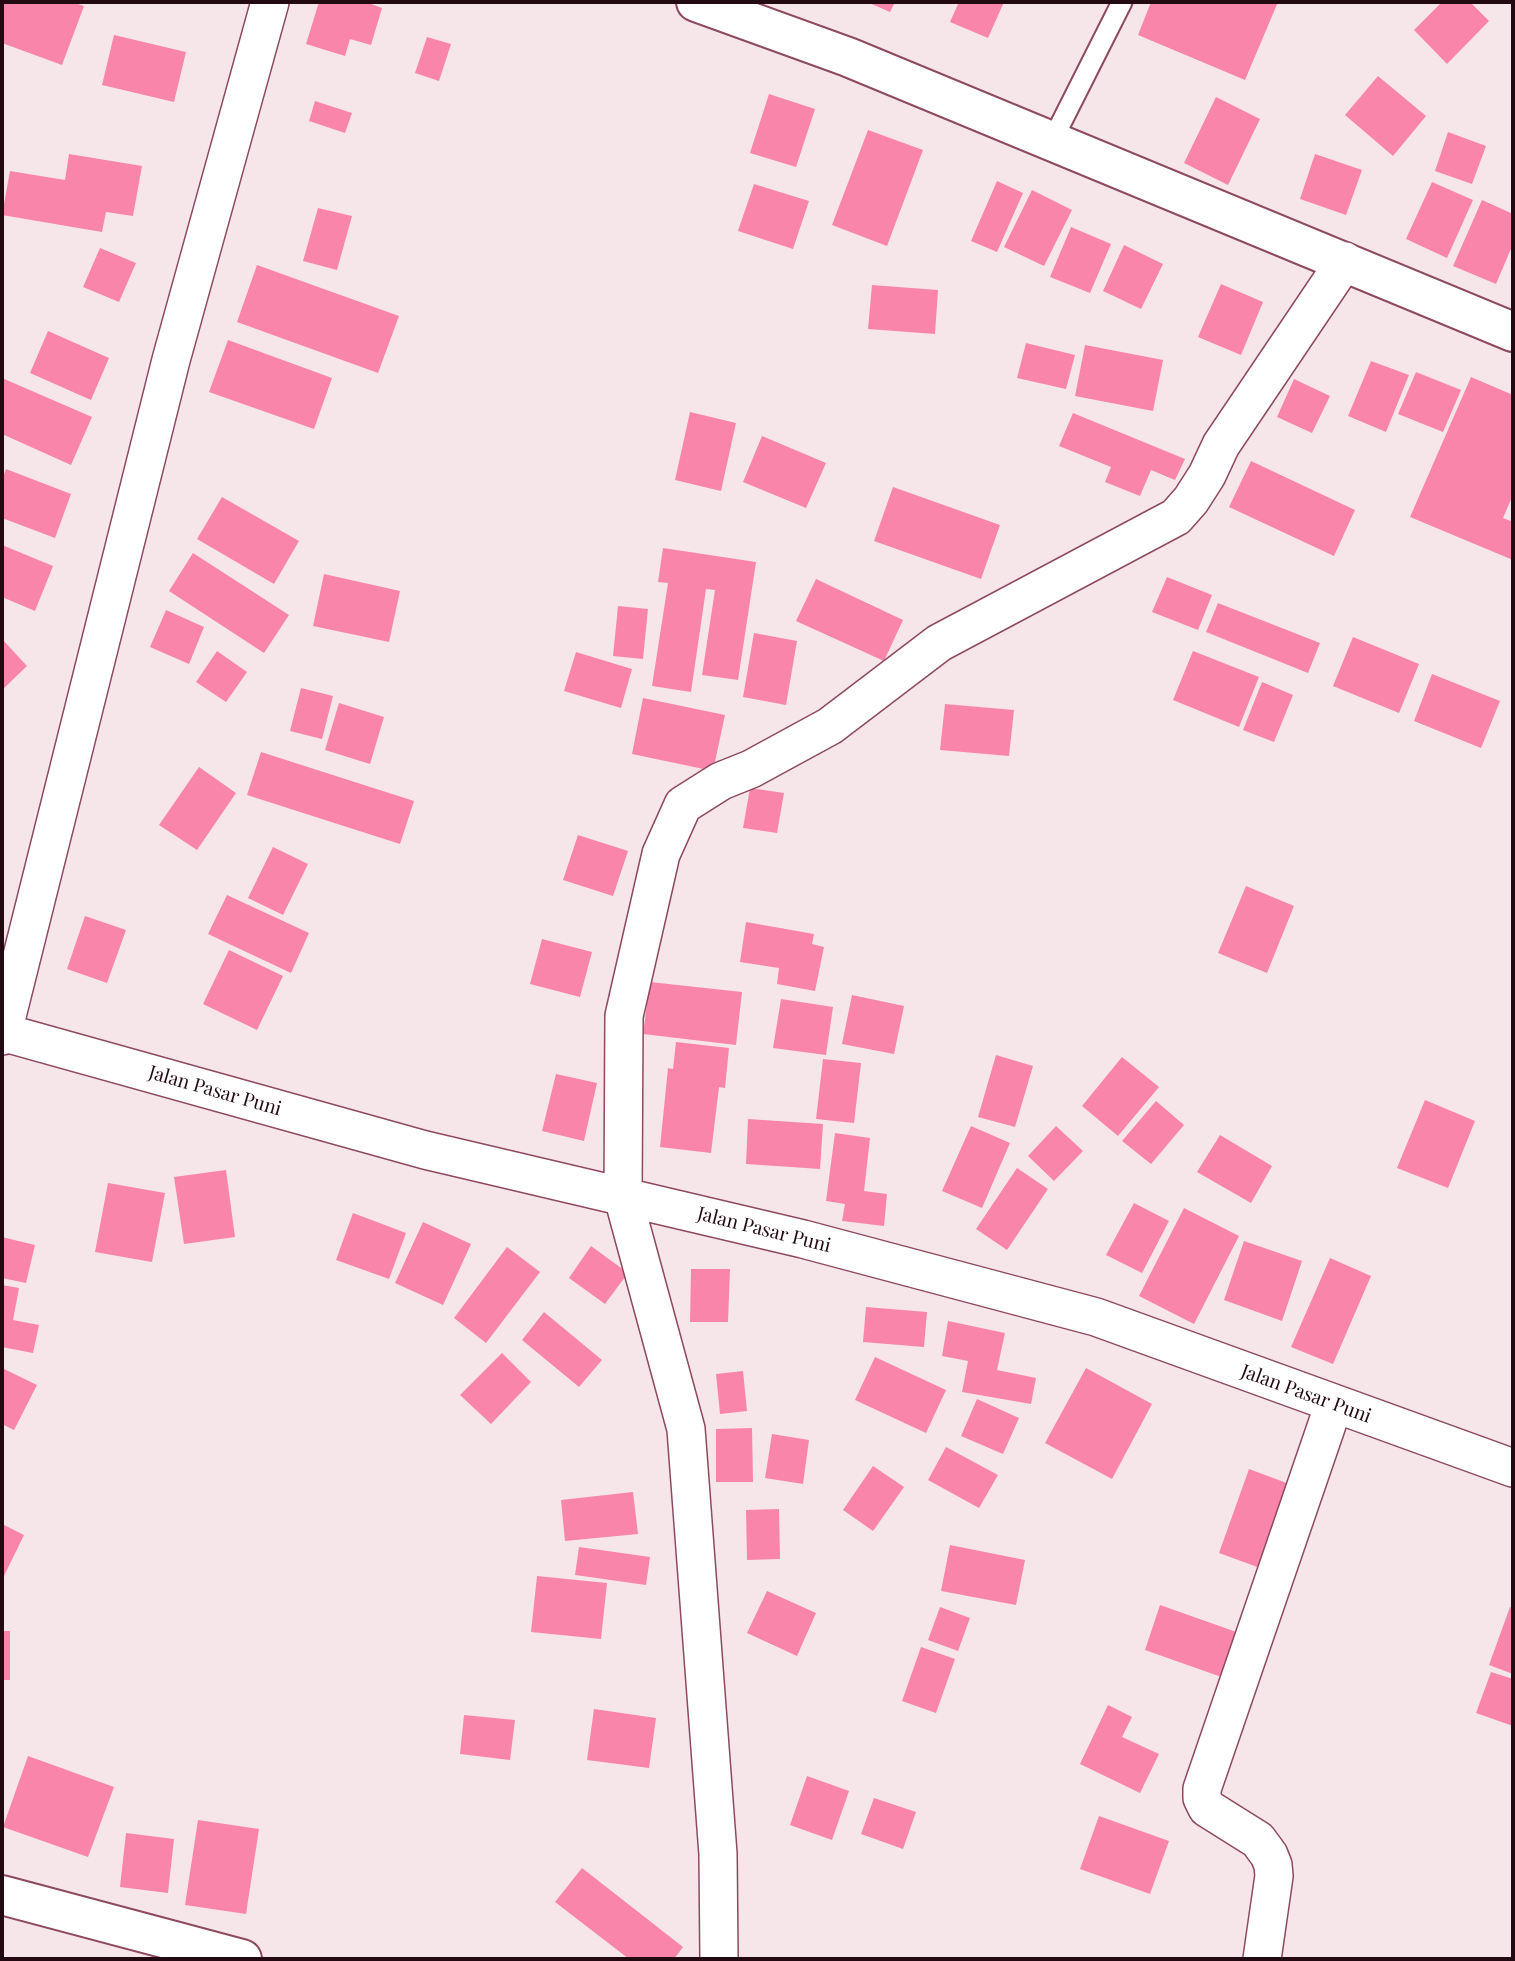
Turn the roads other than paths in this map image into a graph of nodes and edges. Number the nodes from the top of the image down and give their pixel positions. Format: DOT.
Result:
graph roads {
  1 [pos="270,2"];
  2 [pos="696,2"];
  3 [pos="1122,2"];
  4 [pos="1052,141"];
  5 [pos="1345,261"];
  6 [pos="1513,332"];
  7 [pos="2,1034"];
  8 [pos="623,1197"];
  9 [pos="1335,1404"];
  10 [pos="1513,1468"];
  11 [pos="2,1895"];
  12 [pos="242,1959"];
  13 [pos="719,1959"];
  14 [pos="1262,1959"];
  1 -- 7 [label="street"];
  2 -- 4 [label="street"];
  3 -- 4 [label="lane"];
  4 -- 5 [label="street"];
  5 -- 6 [label="street"];
  5 -- 8 [label="street"];
  7 -- 8 [label="street, Jalan Pasar Puni"];
  8 -- 9 [label="street, Jalan Pasar Puni"];
  8 -- 13 [label="street"];
  9 -- 10 [label="street, Jalan Pasar Puni"];
  9 -- 14 [label="street"];
  11 -- 12 [label="street"];
}
